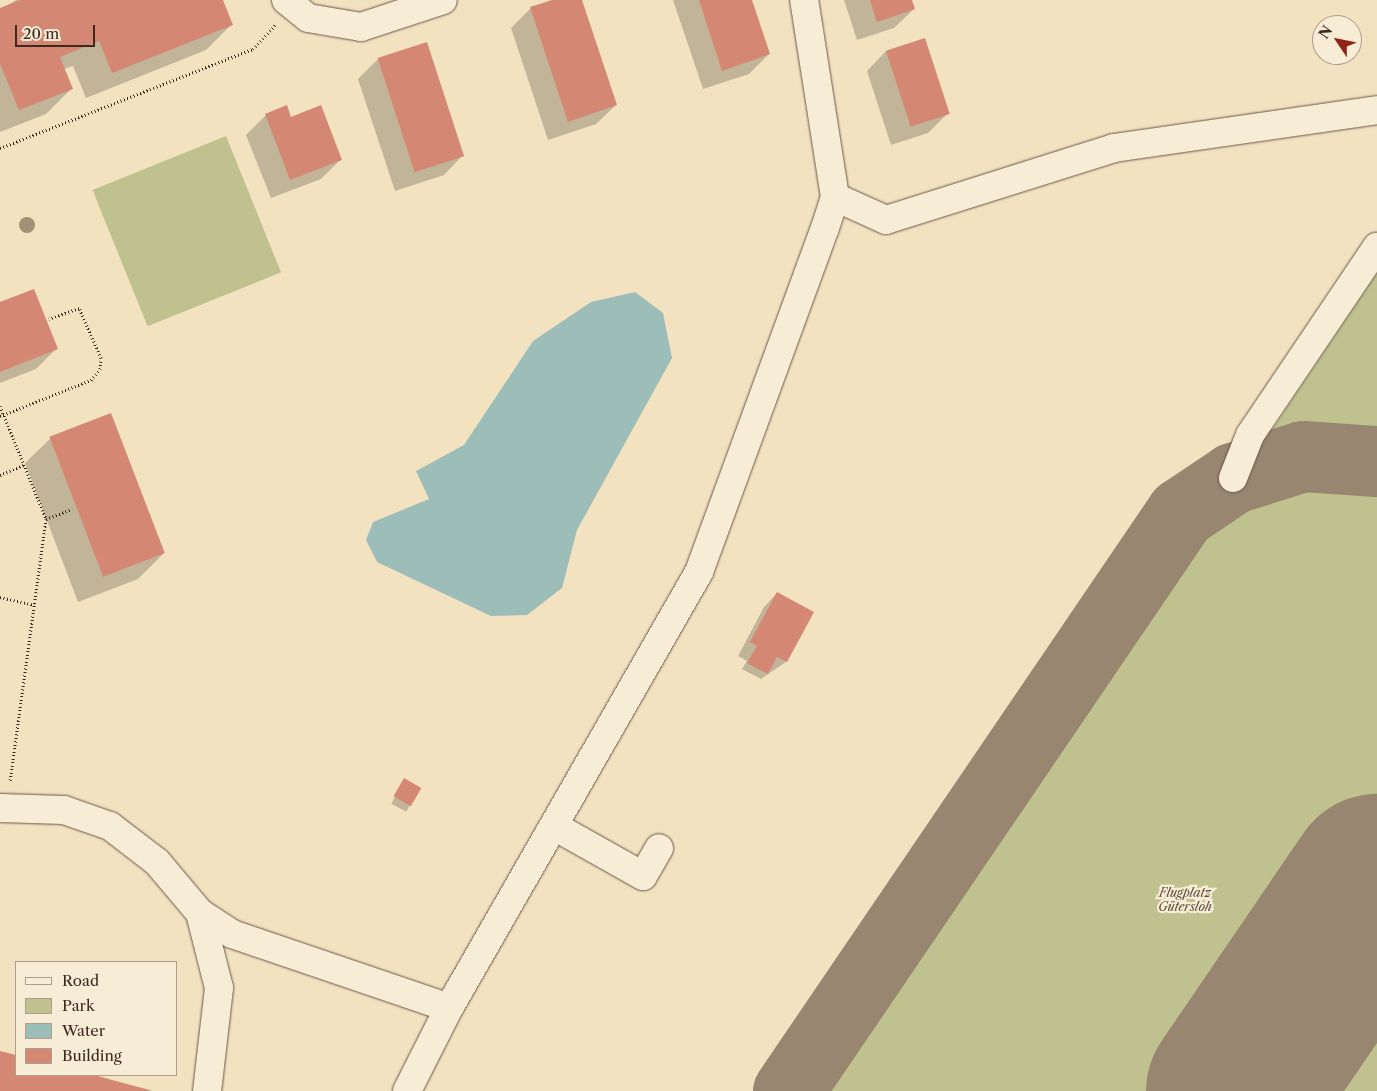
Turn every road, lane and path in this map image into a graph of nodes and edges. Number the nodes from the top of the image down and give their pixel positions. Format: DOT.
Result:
graph roads {
  1 [pos="443,0"];
  2 [pos="804,0"];
  3 [pos="289,3"];
  4 [pos="1377,110"];
  5 [pos="0,148"];
  6 [pos="835,197"];
  7 [pos="1377,247"];
  8 [pos="49,319"];
  9 [pos="0,406"];
  10 [pos="2,416"];
  11 [pos="24,466"];
  12 [pos="0,475"];
  13 [pos="1233,478"];
  14 [pos="72,509"];
  15 [pos="46,519"];
  16 [pos="0,597"];
  17 [pos="34,605"];
  18 [pos="3,808"];
  19 [pos="554,826"];
  20 [pos="659,848"];
  21 [pos="200,914"];
  22 [pos="449,1008"];
  23 [pos="207,1091"];
  24 [pos="407,1091"];
  1 -- 3 [label="lane"];
  2 -- 6 [label="lane"];
  3 -- 5 [label="path"];
  4 -- 6 [label="lane"];
  6 -- 19 [label="lane"];
  7 -- 13 [label="lane"];
  8 -- 10 [label="path"];
  9 -- 10 [label="path"];
  10 -- 11 [label="path"];
  11 -- 12 [label="path"];
  11 -- 15 [label="path"];
  14 -- 15 [label="path"];
  15 -- 17 [label="path"];
  16 -- 17 [label="path"];
  17 -- 18 [label="path"];
  18 -- 21 [label="lane"];
  19 -- 20 [label="lane"];
  19 -- 22 [label="lane"];
  21 -- 22 [label="lane"];
  21 -- 23 [label="lane"];
  22 -- 24 [label="lane"];
}
